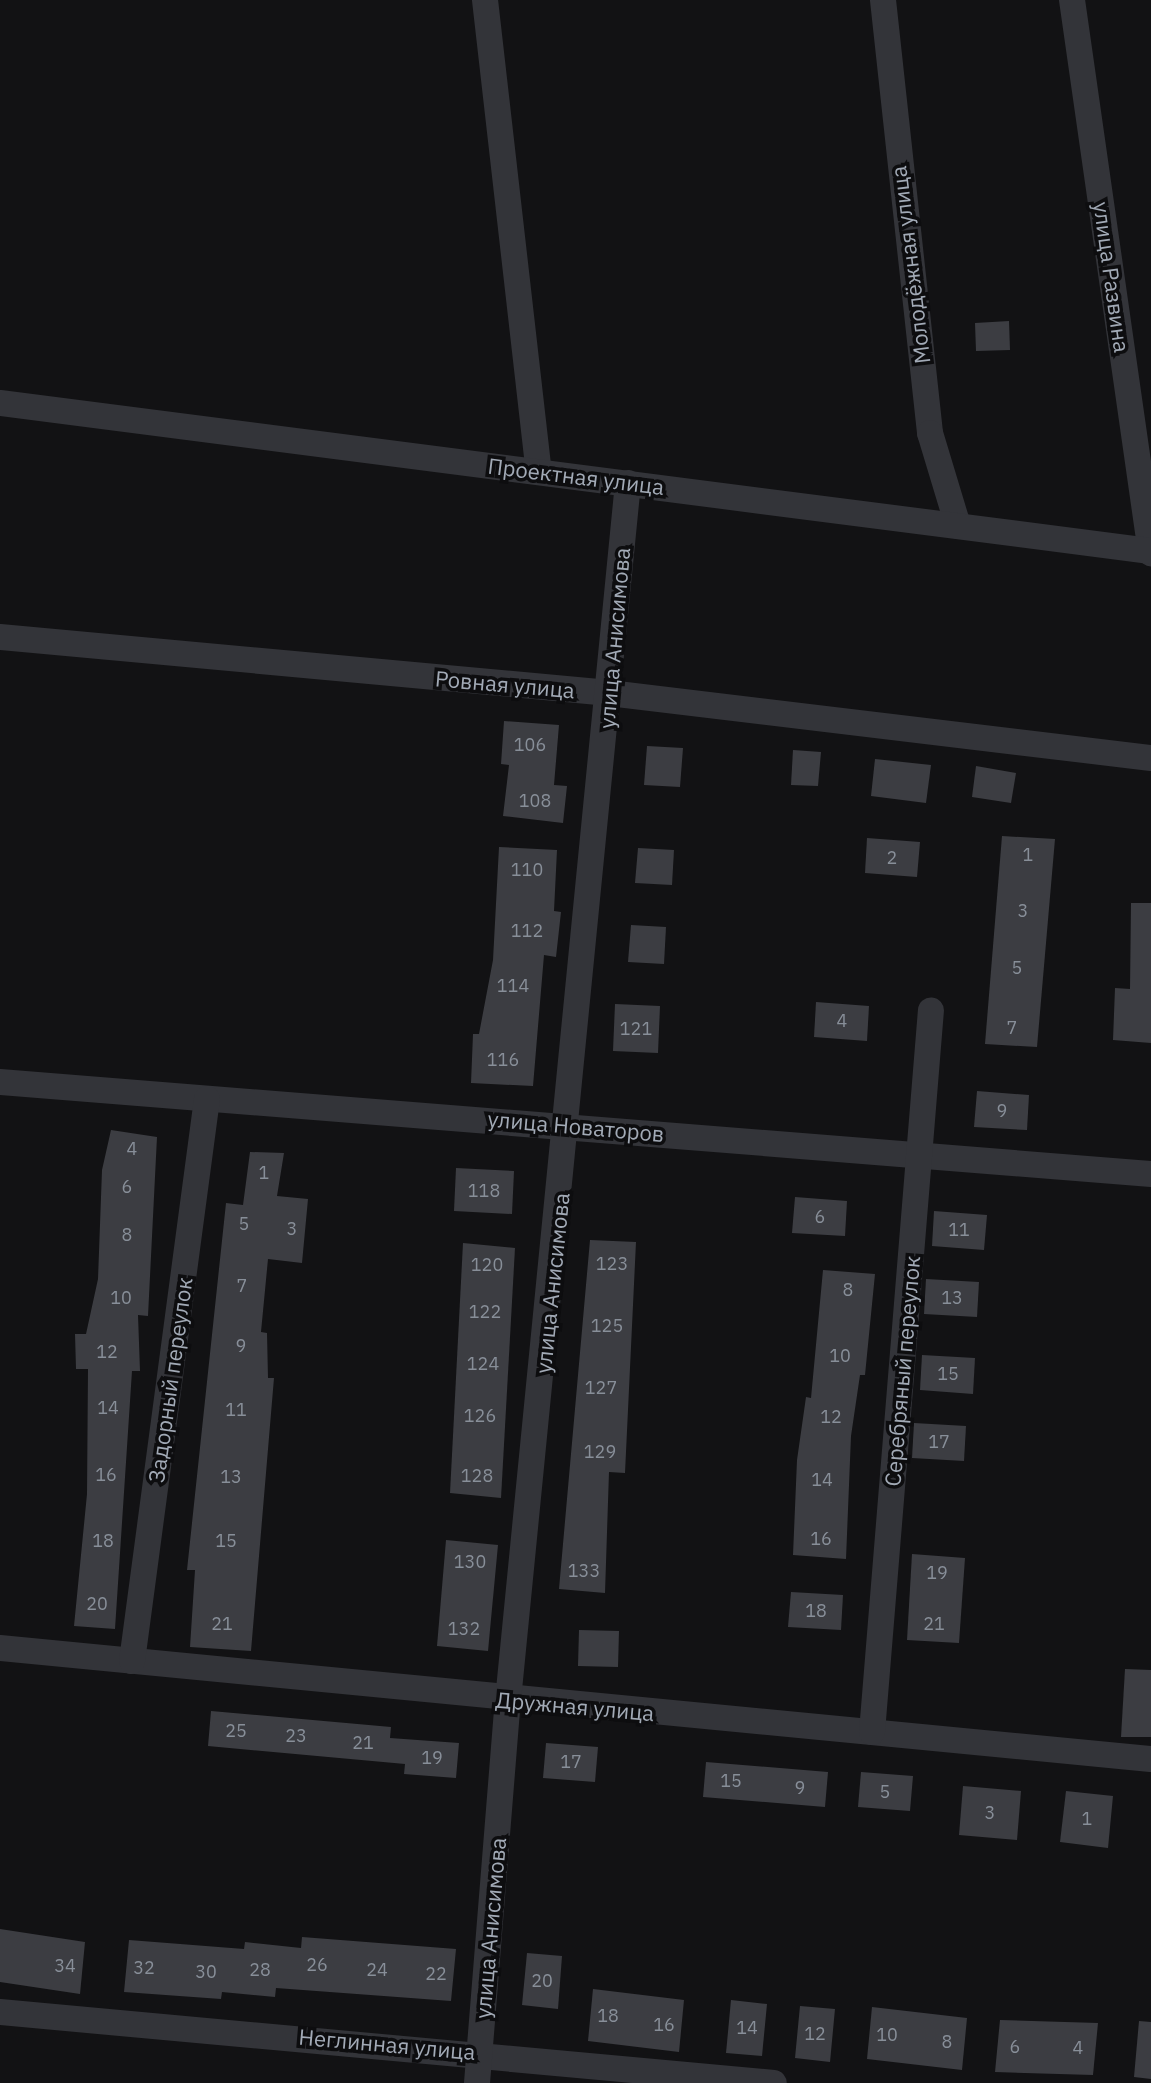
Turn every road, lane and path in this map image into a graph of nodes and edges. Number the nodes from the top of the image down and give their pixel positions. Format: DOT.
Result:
graph roads {
  1 [pos="485,0"];
  2 [pos="883,0"];
  3 [pos="1072,0"];
  4 [pos="0,403"];
  5 [pos="539,471"];
  6 [pos="628,483"];
  7 [pos="958,526"];
  8 [pos="1151,552"];
  9 [pos="0,637"];
  10 [pos="609,693"];
  11 [pos="1151,758"];
  12 [pos="931,1010"];
  13 [pos="0,1082"];
  14 [pos="207,1099"];
  15 [pos="568,1123"];
  16 [pos="920,1160"];
  17 [pos="1151,1174"];
  18 [pos="0,1648"];
  19 [pos="132,1661"];
  20 [pos="508,1700"];
  21 [pos="872,1732"];
  22 [pos="1151,1759"];
  23 [pos="0,2012"];
  24 [pos="480,2052"];
  25 [pos="477,2083"];
  26 [pos="774,2083"];
  1 -- 5 [label="street"];
  2 -- 7 [label="street, Молодёжная улица"];
  3 -- 8 [label="street, улица Развина"];
  4 -- 5 [label="street, Проектная улица"];
  5 -- 6 [label="street, Проектная улица"];
  6 -- 7 [label="street, Проектная улица"];
  6 -- 10 [label="street, улица Анисимова"];
  7 -- 8 [label="street, Проектная улица"];
  9 -- 10 [label="street, Ровная улица"];
  10 -- 11 [label="street, Ровная улица"];
  10 -- 15 [label="street, улица Анисимова"];
  12 -- 16 [label="street, Серебряный переулок"];
  13 -- 14 [label="street, улица Новаторов"];
  14 -- 15 [label="street, улица Новаторов"];
  14 -- 19 [label="street, Задорный переулок"];
  15 -- 16 [label="street, улица Новаторов"];
  15 -- 20 [label="street, улица Анисимова"];
  16 -- 17 [label="street, улица Новаторов"];
  16 -- 21 [label="street, Серебряный переулок"];
  18 -- 19 [label="street, Дружная улица"];
  19 -- 20 [label="street, Дружная улица"];
  20 -- 21 [label="street, Дружная улица"];
  20 -- 24 [label="street, улица Анисимова"];
  21 -- 22 [label="street, Дружная улица"];
  23 -- 24 [label="street, Неглинная улица"];
  24 -- 25 [label="street, улица Анисимова"];
  24 -- 26 [label="street, Неглинная улица"];
}
